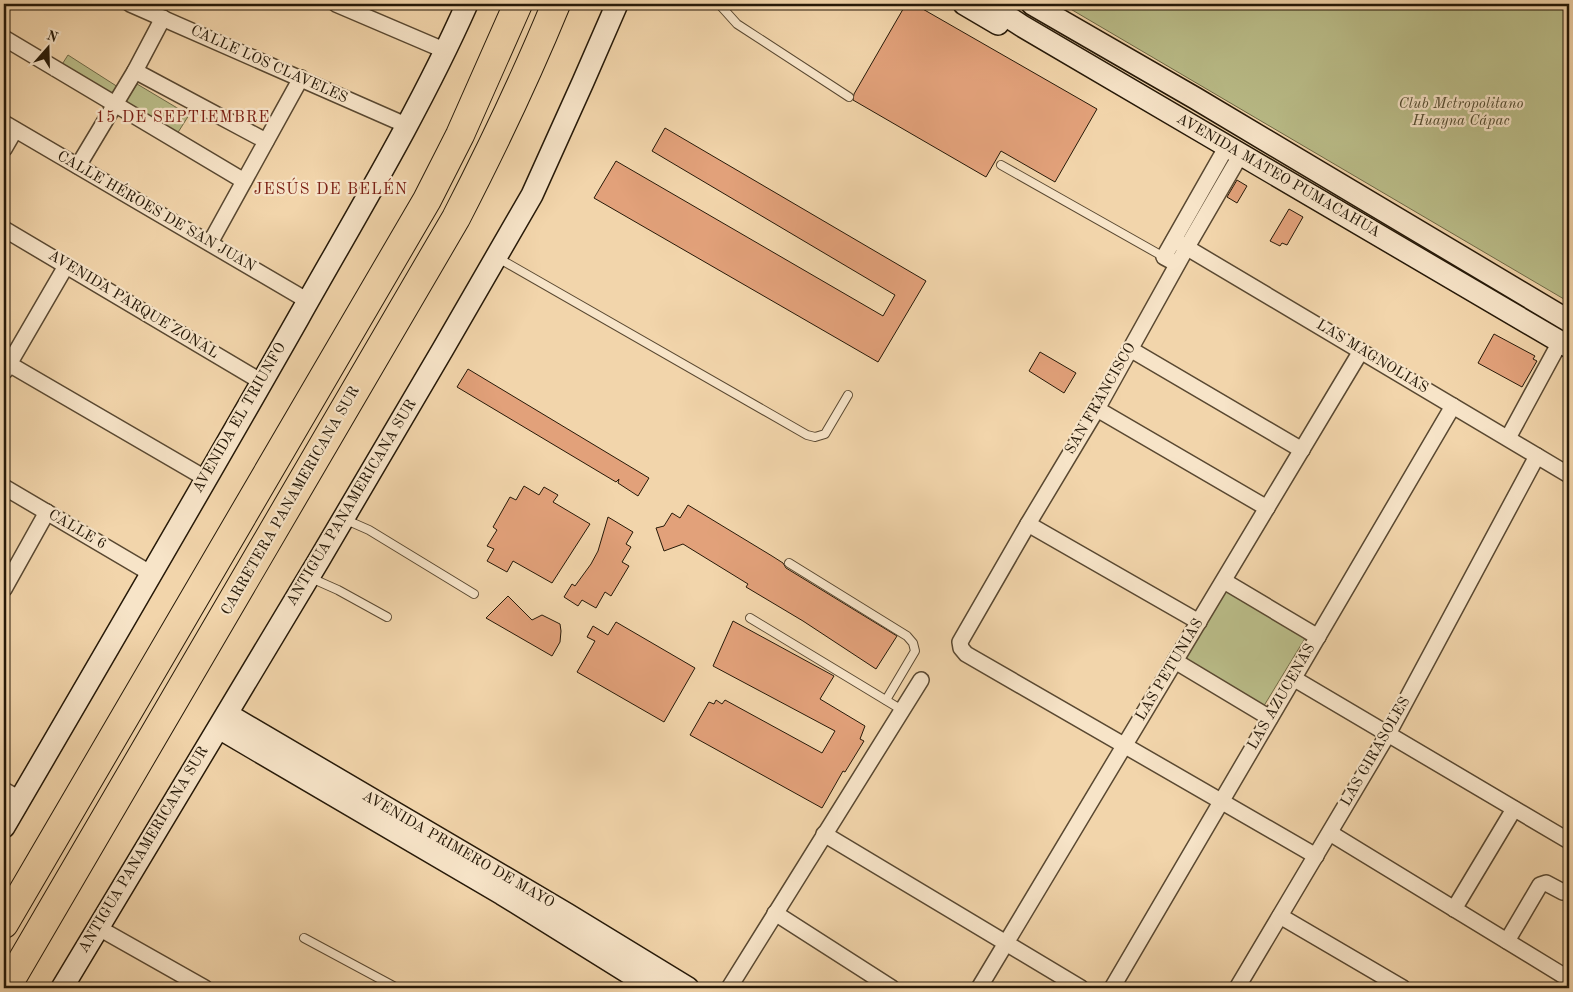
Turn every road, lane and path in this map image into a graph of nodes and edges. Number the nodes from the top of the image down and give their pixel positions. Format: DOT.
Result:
graph roads {
  1 [pos="130,4"];
  2 [pos="336,4"];
  3 [pos="467,4"];
  4 [pos="518,4"];
  5 [pos="556,4"];
  6 [pos="617,4"];
  7 [pos="719,4"];
  8 [pos="964,4"];
  9 [pos="988,4"];
  10 [pos="1032,4"];
  11 [pos="163,18"];
  12 [pos="4,38"];
  13 [pos="446,51"];
  14 [pos="135,71"];
  15 [pos="301,78"];
  16 [pos="1141,95"];
  17 [pos="849,97"];
  18 [pos="114,104"];
  19 [pos="10,126"];
  20 [pos="408,126"];
  21 [pos="266,142"];
  22 [pos="4,149"];
  23 [pos="1234,150"];
  24 [pos="1001,165"];
  25 [pos="78,166"];
  26 [pos="244,181"];
  27 [pos="4,228"];
  28 [pos="210,244"];
  29 [pos="1180,244"];
  30 [pos="496,257"];
  31 [pos="1171,260"];
  32 [pos="66,266"];
  33 [pos="308,301"];
  34 [pos="1569,321"];
  35 [pos="1565,344"];
  36 [pos="1130,349"];
  37 [pos="1361,351"];
  38 [pos="6,369"];
  39 [pos="262,382"];
  40 [pos="848,395"];
  41 [pos="1453,406"];
  42 [pos="1096,409"];
  43 [pos="1508,438"];
  44 [pos="1302,450"];
  45 [pos="1537,456"];
  46 [pos="1569,475"];
  47 [pos="205,478"];
  48 [pos="4,487"];
  49 [pos="1267,508"];
  50 [pos="46,512"];
  51 [pos="342,518"];
  52 [pos="1028,524"];
  53 [pos="789,563"];
  54 [pos="150,573"];
  55 [pos="308,577"];
  56 [pos="1224,581"];
  57 [pos="4,589"];
  58 [pos="474,594"];
  59 [pos="387,617"];
  60 [pos="750,618"];
  61 [pos="1199,622"];
  62 [pos="1318,637"];
  63 [pos="1175,661"];
  64 [pos="1293,678"];
  65 [pos="922,680"];
  66 [pos="886,700"];
  67 [pos="902,710"];
  68 [pos="1270,718"];
  69 [pos="223,721"];
  70 [pos="1388,734"];
  71 [pos="1125,745"];
  72 [pos="12,795"];
  73 [pos="1222,801"];
  74 [pos="1514,809"];
  75 [pos="4,826"];
  76 [pos="1330,833"];
  77 [pos="824,834"];
  78 [pos="1569,842"];
  79 [pos="1316,856"];
  80 [pos="1563,892"];
  81 [pos="1454,909"];
  82 [pos="775,913"];
  83 [pos="1280,916"];
  84 [pos="4,924"];
  85 [pos="97,927"];
  86 [pos="304,938"];
  87 [pos="1507,941"];
  88 [pos="1006,943"];
  89 [pos="1568,975"];
  90 [pos="6,988"];
  91 [pos="62,988"];
  92 [pos="205,988"];
  93 [pos="397,988"];
  94 [pos="653,988"];
  95 [pos="688,988"];
  96 [pos="729,988"];
  97 [pos="892,988"];
  98 [pos="979,988"];
  99 [pos="1081,988"];
  100 [pos="1112,988"];
  101 [pos="1237,988"];
  102 [pos="1403,988"];
  1 -- 11 [label="street, CALLE LOS CLAVELES"];
  2 -- 13 [label="street"];
  3 -- 13 [label="main road, AVENIDA EL TRIUNFO"];
  4 -- 84 [label="highway"];
  5 -- 90 [label="highway, CARRETERA PANAMERICANA SUR"];
  6 -- 30 [label="main road, ANTIGUA PANAMERICANA SUR"];
  7 -- 17 [label="lane"];
  8 -- 16 [label="main road"];
  9 -- 16 [label="main road, AVENIDA MATEO PUMACAHUA"];
  10 -- 34 [label="main road, AVENIDA MATEO PUMACAHUA"];
  11 -- 14 [label="street"];
  11 -- 15 [label="street, CALLE LOS CLAVELES"];
  12 -- 18 [label="street"];
  13 -- 20 [label="main road, AVENIDA EL TRIUNFO"];
  14 -- 18 [label="street"];
  14 -- 21 [label="street"];
  15 -- 20 [label="street, CALLE LOS CLAVELES"];
  15 -- 21 [label="street"];
  16 -- 23 [label="main road, AVENIDA MATEO PUMACAHUA"];
  18 -- 25 [label="street"];
  18 -- 26 [label="street"];
  19 -- 22 [label="street"];
  19 -- 25 [label="street, CALLE HÉROES DE SAN JUAN"];
  20 -- 33 [label="main road, AVENIDA EL TRIUNFO"];
  21 -- 26 [label="street"];
  23 -- 29 [label="street, SAN FRANCISCO"];
  23 -- 35 [label="main road, AVENIDA MATEO PUMACAHUA"];
  24 -- 31 [label="lane"];
  25 -- 28 [label="street, CALLE HÉROES DE SAN JUAN"];
  26 -- 28 [label="street"];
  27 -- 32 [label="street, AVENIDA PARQUE ZONAL"];
  28 -- 33 [label="street, CALLE HÉROES DE SAN JUAN"];
  29 -- 31 [label="street, SAN FRANCISCO"];
  29 -- 37 [label="street, LAS MAGNOLIAS"];
  30 -- 40 [label="lane"];
  30 -- 51 [label="main road, ANTIGUA PANAMERICANA SUR"];
  31 -- 36 [label="street, SAN FRANCISCO"];
  32 -- 38 [label="street"];
  32 -- 39 [label="street, AVENIDA PARQUE ZONAL"];
  33 -- 39 [label="main road, AVENIDA EL TRIUNFO"];
  35 -- 43 [label="street"];
  36 -- 42 [label="street, SAN FRANCISCO"];
  36 -- 44 [label="street"];
  37 -- 41 [label="street, LAS MAGNOLIAS"];
  37 -- 44 [label="street, LAS PETUNIAS"];
  38 -- 47 [label="street"];
  39 -- 47 [label="main road, AVENIDA EL TRIUNFO"];
  41 -- 43 [label="street, LAS MAGNOLIAS"];
  41 -- 62 [label="street, LAS AZUCENAS"];
  42 -- 49 [label="street"];
  42 -- 52 [label="street, SAN FRANCISCO"];
  43 -- 45 [label="street, LAS MAGNOLIAS"];
  44 -- 49 [label="street, LAS PETUNIAS"];
  45 -- 46 [label="street, LAS MAGNOLIAS"];
  45 -- 70 [label="street, LAS GIRASOLES"];
  47 -- 54 [label="main road, AVENIDA EL TRIUNFO"];
  48 -- 50 [label="street, CALLE 6"];
  49 -- 56 [label="street, LAS PETUNIAS"];
  50 -- 54 [label="street, CALLE 6"];
  50 -- 57 [label="street"];
  51 -- 55 [label="main road, ANTIGUA PANAMERICANA SUR"];
  51 -- 58 [label="lane"];
  52 -- 61 [label="street"];
  52 -- 71 [label="street, SAN FRANCISCO"];
  53 -- 66 [label="lane"];
  54 -- 72 [label="main road, AVENIDA EL TRIUNFO"];
  55 -- 59 [label="lane"];
  55 -- 69 [label="main road, ANTIGUA PANAMERICANA SUR"];
  56 -- 61 [label="street, LAS PETUNIAS"];
  56 -- 62 [label="street"];
  60 -- 66 [label="lane"];
  61 -- 63 [label="street, LAS PETUNIAS"];
  62 -- 64 [label="street, LAS AZUCENAS"];
  63 -- 68 [label="street"];
  63 -- 71 [label="street, LAS PETUNIAS"];
  64 -- 68 [label="street, LAS AZUCENAS"];
  64 -- 70 [label="street"];
  65 -- 67 [label="street"];
  66 -- 67 [label="lane"];
  67 -- 77 [label="street"];
  68 -- 73 [label="street, LAS AZUCENAS"];
  69 -- 85 [label="main road, ANTIGUA PANAMERICANA SUR"];
  69 -- 94 [label="main road, AVENIDA PRIMERO DE MAYO"];
  69 -- 95 [label="main road, AVENIDA PRIMERO DE MAYO"];
  70 -- 74 [label="street"];
  70 -- 76 [label="street, LAS GIRASOLES"];
  71 -- 73 [label="street"];
  71 -- 88 [label="street, LAS PETUNIAS"];
  72 -- 75 [label="main road, AVENIDA EL TRIUNFO"];
  73 -- 79 [label="street"];
  73 -- 100 [label="street, LAS AZUCENAS"];
  74 -- 78 [label="street"];
  74 -- 81 [label="street"];
  76 -- 79 [label="street, LAS GIRASOLES"];
  76 -- 81 [label="street"];
  77 -- 82 [label="street"];
  77 -- 88 [label="street"];
  79 -- 83 [label="street, LAS GIRASOLES"];
  80 -- 87 [label="street"];
  81 -- 87 [label="street"];
  82 -- 96 [label="street"];
  82 -- 97 [label="street"];
  83 -- 101 [label="street, LAS GIRASOLES"];
  83 -- 102 [label="street"];
  85 -- 91 [label="main road, ANTIGUA PANAMERICANA SUR"];
  85 -- 92 [label="street"];
  86 -- 93 [label="lane"];
  87 -- 89 [label="street"];
  88 -- 98 [label="street, LAS PETUNIAS"];
  88 -- 99 [label="street"];
}
